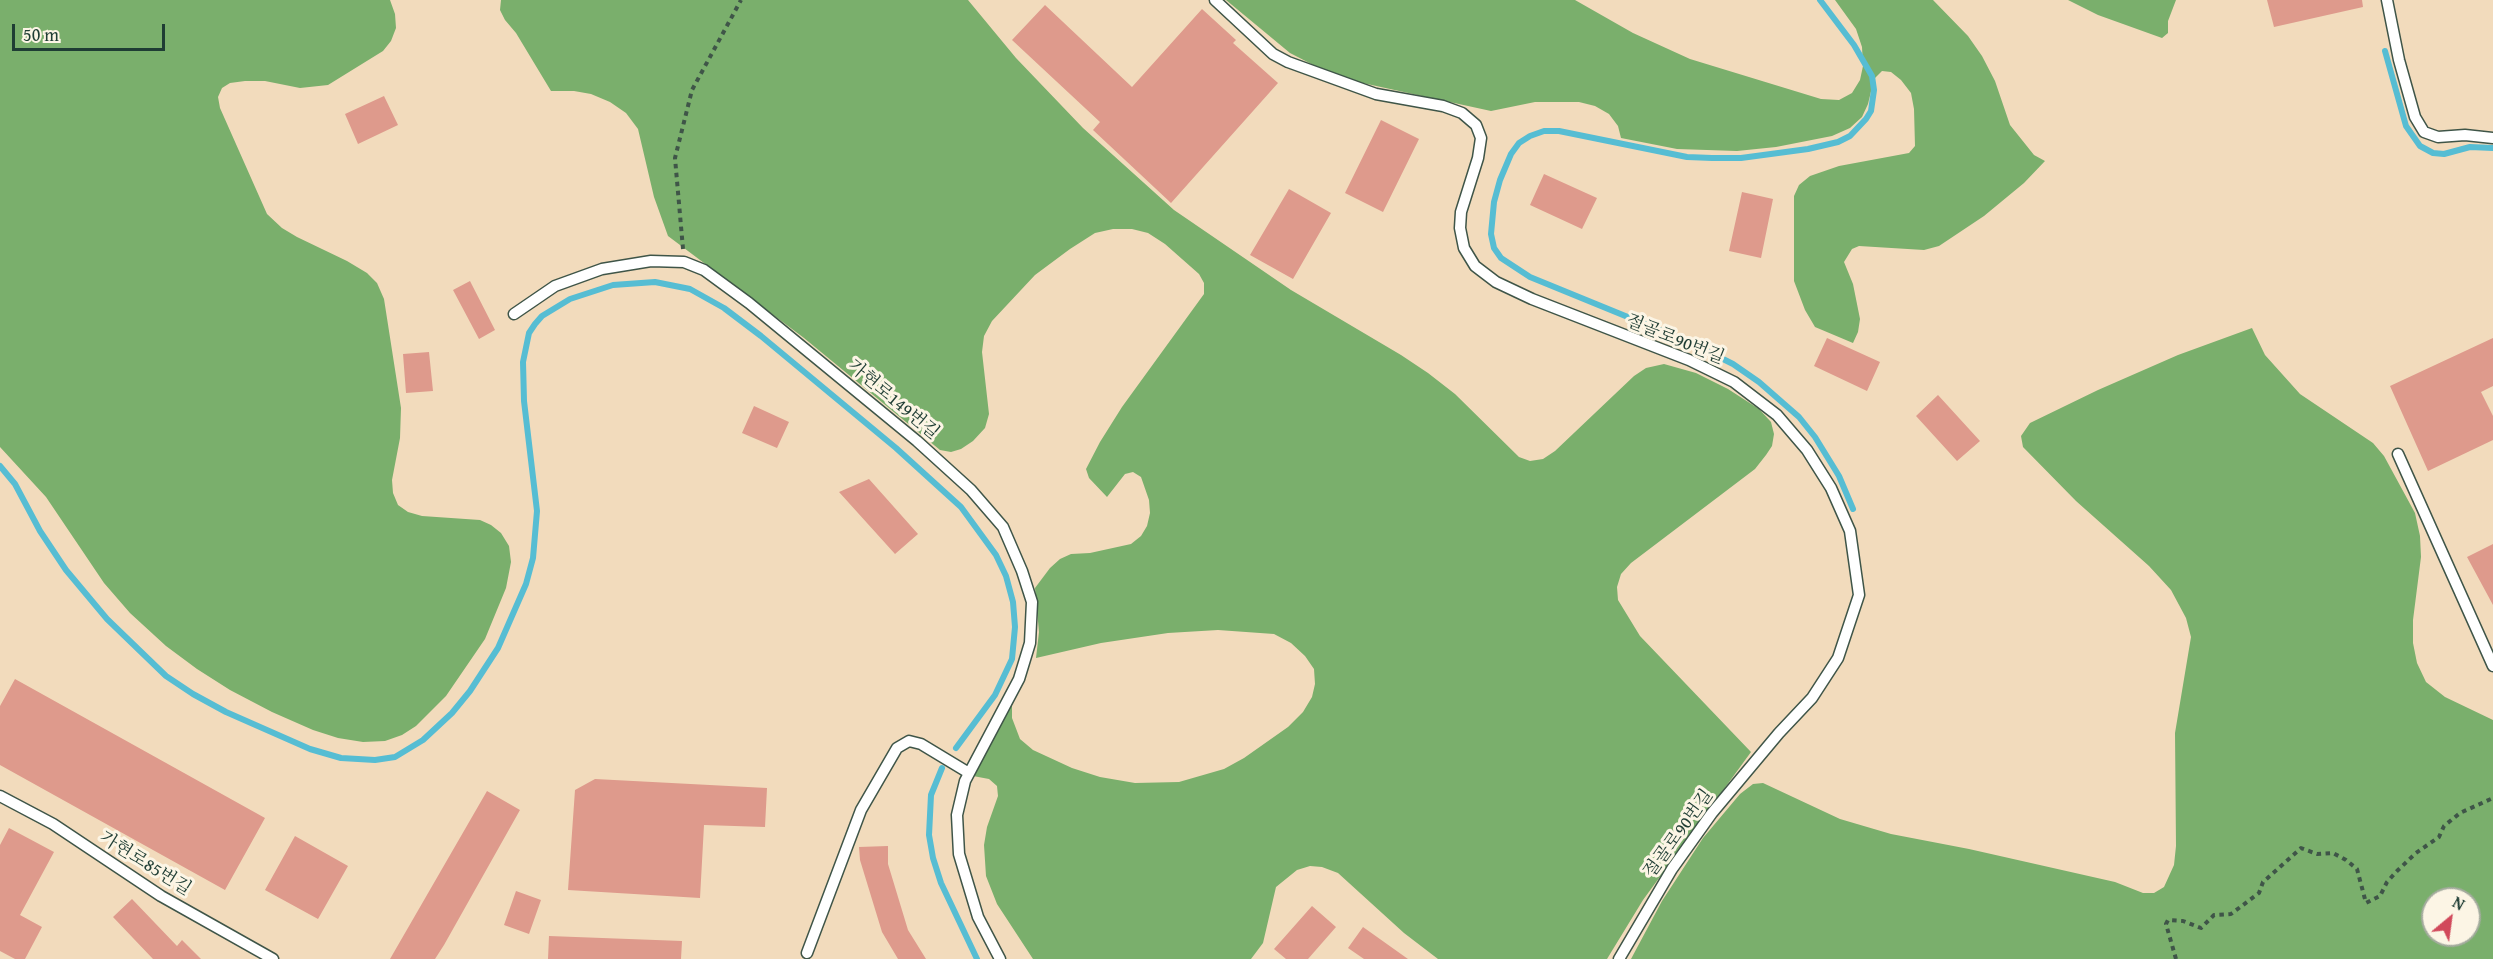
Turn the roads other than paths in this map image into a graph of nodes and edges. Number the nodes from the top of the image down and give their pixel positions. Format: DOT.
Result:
graph roads {
  1 [pos="1215,0"];
  2 [pos="2387,0"];
  3 [pos="2493,138"];
  4 [pos="514,314"];
  5 [pos="2398,454"];
  6 [pos="2493,666"];
  7 [pos="969,773"];
  8 [pos="0,796"];
  9 [pos="807,953"];
  10 [pos="273,959"];
  11 [pos="1000,959"];
  12 [pos="1619,959"];
  1 -- 12 [label="lane, 절골로90번길"];
  2 -- 3 [label="lane"];
  4 -- 7 [label="lane, 가현로149번길"];
  5 -- 6 [label="lane"];
  7 -- 9 [label="lane"];
  7 -- 11 [label="lane, 가현로149번길"];
  8 -- 10 [label="lane, 가현로85번길"];
}
